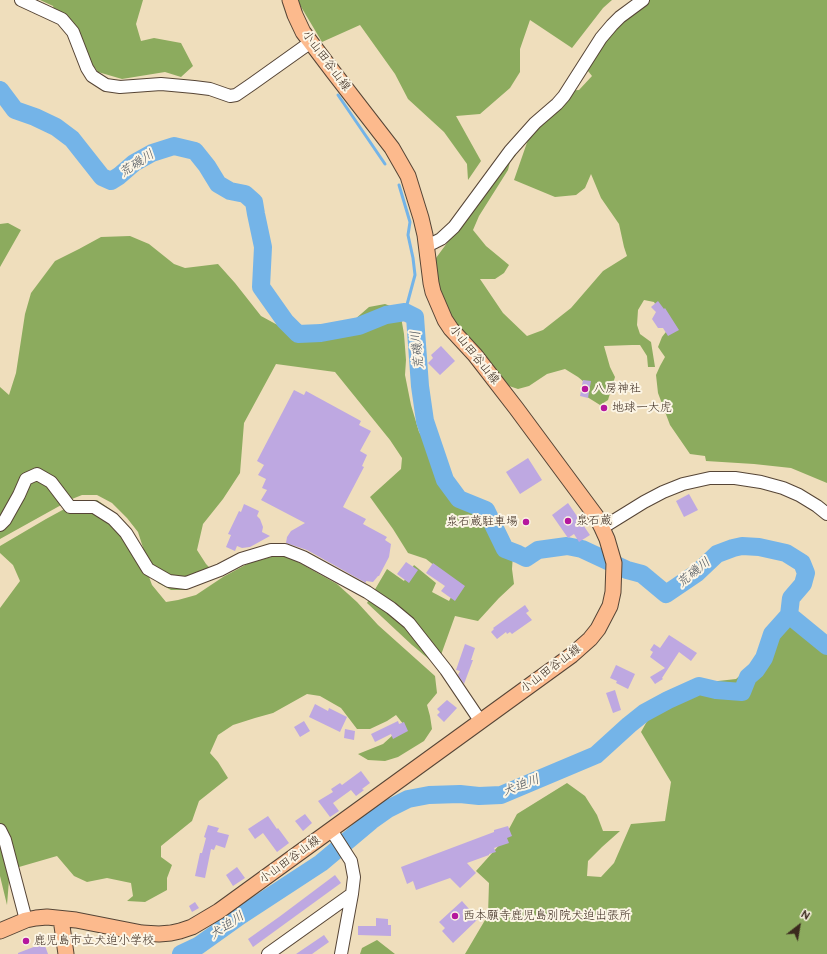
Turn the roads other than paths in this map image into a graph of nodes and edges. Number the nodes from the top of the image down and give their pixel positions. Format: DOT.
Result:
graph roads {
  1 [pos="21,0"];
  2 [pos="290,0"];
  3 [pos="643,0"];
  4 [pos="311,42"];
  5 [pos="426,246"];
  6 [pos="827,514"];
  7 [pos="0,526"];
  8 [pos="602,528"];
  9 [pos="481,722"];
  10 [pos="0,830"];
  11 [pos="331,830"];
  12 [pos="352,894"];
  13 [pos="61,919"];
  14 [pos="26,920"];
  15 [pos="0,931"];
  16 [pos="66,954"];
  17 [pos="268,954"];
  18 [pos="341,954"];
  1 -- 4 [label="street"];
  2 -- 4 [label="main road, 小山田谷山線"];
  3 -- 5 [label="street"];
  4 -- 5 [label="main road, 小山田谷山線"];
  5 -- 8 [label="main road, 小山田谷山線"];
  6 -- 8 [label="street"];
  7 -- 9 [label="street"];
  8 -- 9 [label="main road, 小山田谷山線"];
  9 -- 11 [label="main road, 小山田谷山線"];
  10 -- 14 [label="street"];
  11 -- 12 [label="street"];
  11 -- 13 [label="main road, 小山田谷山線"];
  12 -- 17 [label="street"];
  12 -- 18 [label="street"];
  13 -- 14 [label="main road, 小山田谷山線"];
  13 -- 16 [label="main road"];
  14 -- 15 [label="main road, 小山田谷山線"];
}
